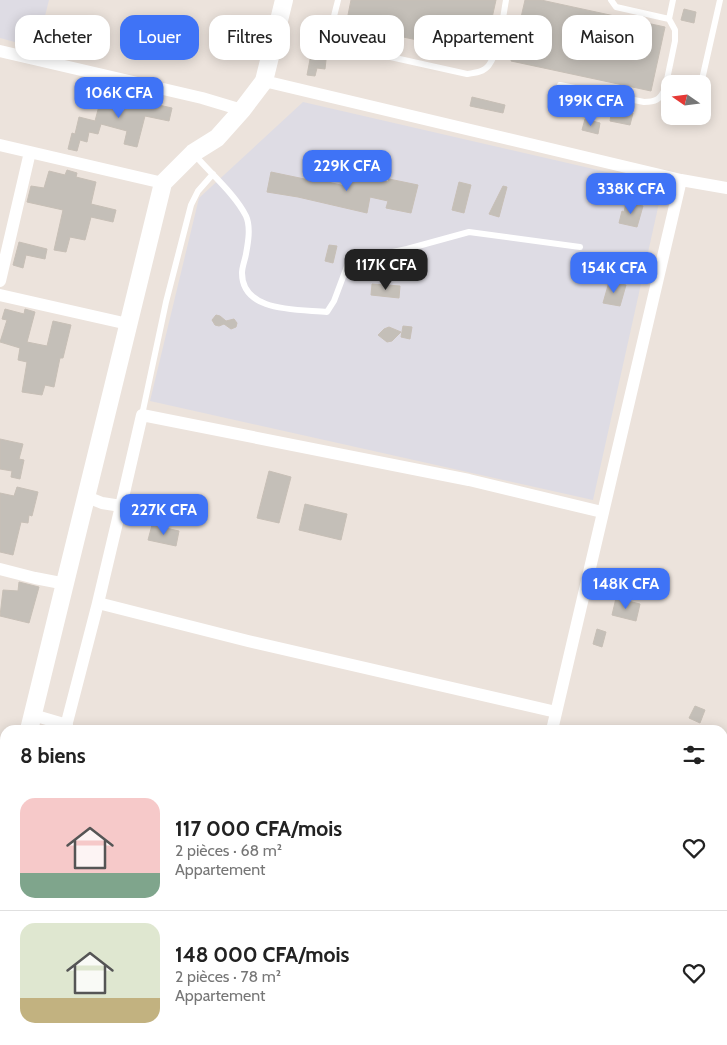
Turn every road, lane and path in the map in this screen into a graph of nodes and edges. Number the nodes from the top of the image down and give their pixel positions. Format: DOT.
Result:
graph roads {
  1 [pos="284,0"];
  2 [pos="338,0"];
  3 [pos="506,0"];
  4 [pos="611,0"];
  5 [pos="673,0"];
  6 [pos="720,0"];
  7 [pos="669,19"];
  8 [pos="0,50"];
  9 [pos="703,75"];
  10 [pos="264,80"];
  11 [pos="560,85"];
  12 [pos="242,110"];
  13 [pos="0,145"];
  14 [pos="30,152"];
  15 [pos="196,157"];
  16 [pos="213,174"];
  17 [pos="681,180"];
  18 [pos="163,183"];
  19 [pos="727,188"];
  20 [pos="580,247"];
  21 [pos="0,281"];
  22 [pos="0,295"];
  23 [pos="128,324"];
  24 [pos="142,416"];
  25 [pos="95,500"];
  26 [pos="118,506"];
  27 [pos="602,512"];
  28 [pos="0,569"];
  29 [pos="66,584"];
  30 [pos="98,603"];
  31 [pos="556,712"];
  32 [pos="37,721"];
  33 [pos="59,725"];
  34 [pos="64,725"];
  35 [pos="553,725"];
  1 -- 10 [label="street"];
  2 -- 3 [label="lane"];
  4 -- 7 [label="lane"];
  5 -- 7 [label="lane"];
  6 -- 9 [label="lane"];
  7 -- 11 [label="lane"];
  8 -- 12 [label="street"];
  10 -- 12 [label="street"];
  10 -- 17 [label="street"];
  12 -- 15 [label="street"];
  13 -- 14 [label="street"];
  14 -- 18 [label="street"];
  14 -- 21 [label="street"];
  15 -- 16 [label="lane"];
  15 -- 18 [label="street"];
  16 -- 20 [label="lane"];
  16 -- 24 [label="lane"];
  17 -- 19 [label="street"];
  17 -- 27 [label="street"];
  18 -- 23 [label="street"];
  22 -- 23 [label="street"];
  23 -- 25 [label="street"];
  24 -- 26 [label="street"];
  24 -- 27 [label="street"];
  25 -- 26 [label="street"];
  25 -- 29 [label="street"];
  26 -- 30 [label="street"];
  27 -- 31 [label="street"];
  28 -- 29 [label="street"];
  29 -- 32 [label="street"];
  30 -- 31 [label="street"];
  30 -- 34 [label="street"];
  31 -- 35 [label="street"];
  32 -- 33 [label="street"];
}
